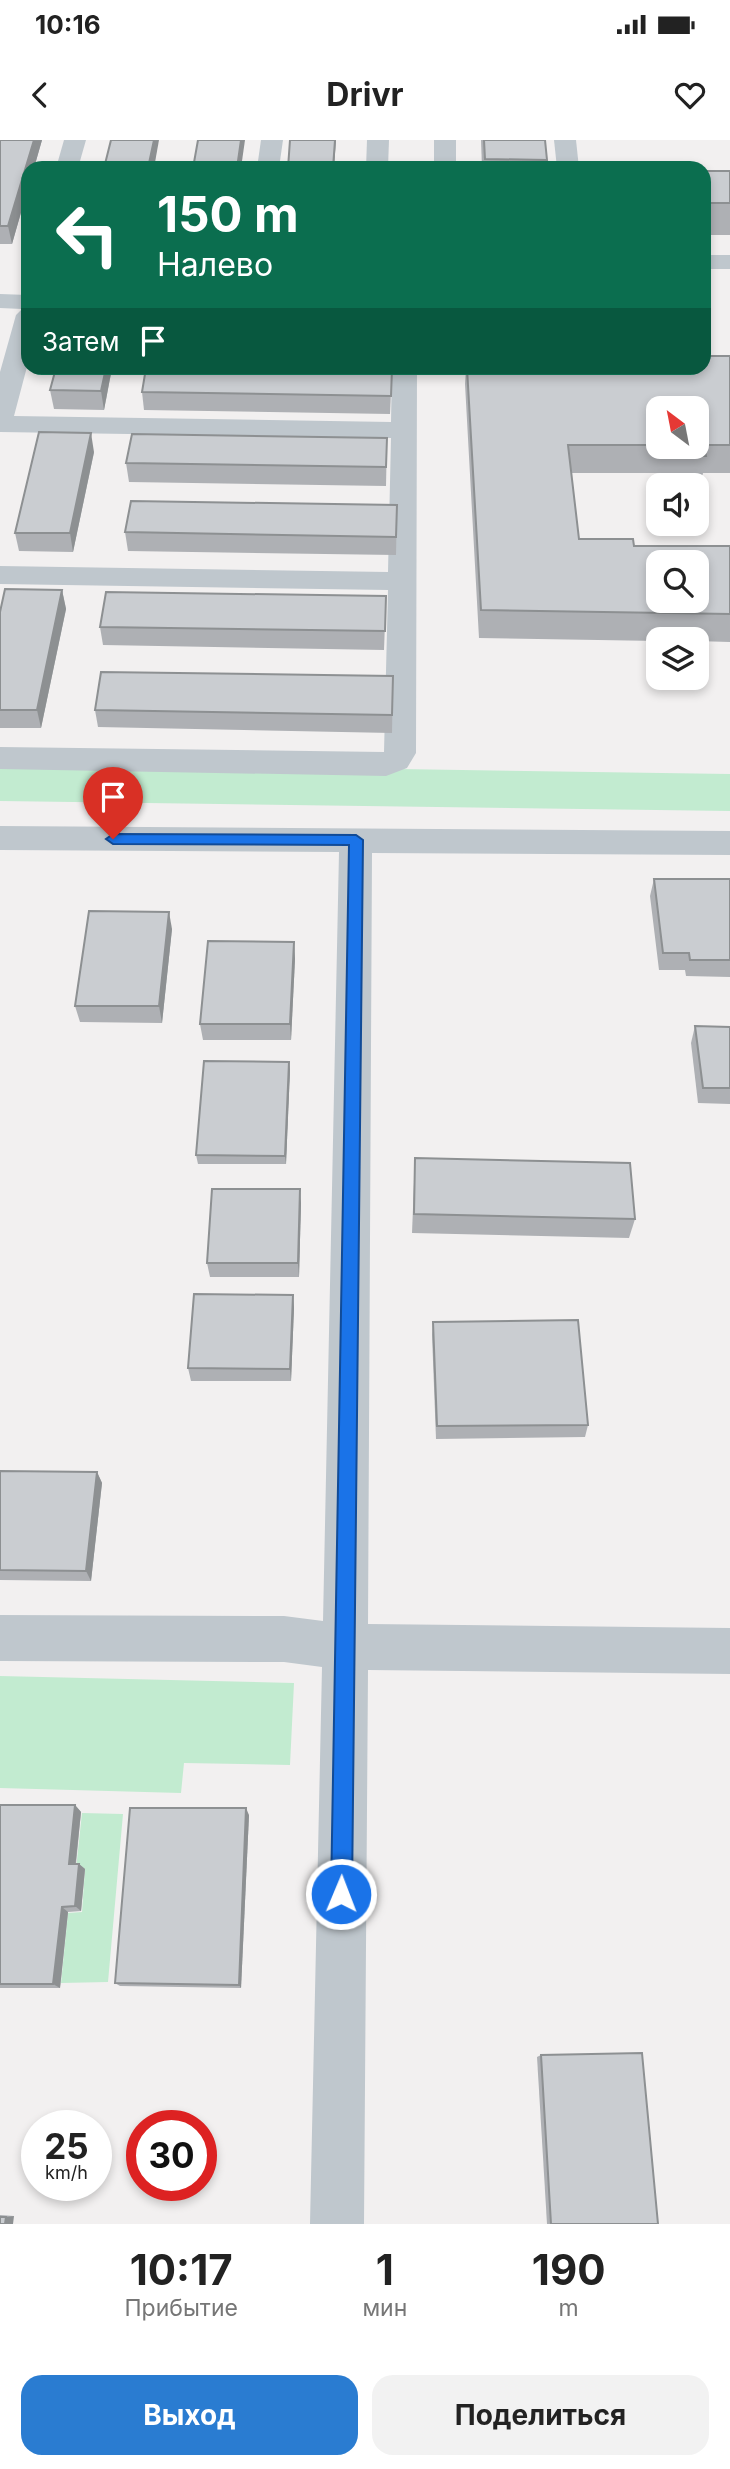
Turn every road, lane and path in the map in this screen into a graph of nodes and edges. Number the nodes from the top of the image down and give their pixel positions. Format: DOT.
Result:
graph roads {
  1 [pos="75,140"];
  2 [pos="272,140"];
  3 [pos="378,140"];
  4 [pos="445,140"];
  5 [pos="565,140"];
  6 [pos="69,161"];
  7 [pos="269,161"];
  8 [pos="377,161"];
  9 [pos="445,161"];
  10 [pos="567,161"];
  11 [pos="711,262"];
  12 [pos="730,262"];
  13 [pos="0,301"];
  14 [pos="21,302"];
  15 [pos="21,342"];
  16 [pos="405,375"];
  17 [pos="0,423"];
  18 [pos="404,430"];
  19 [pos="0,575"];
  20 [pos="402,581"];
  21 [pos="0,758"];
  22 [pos="356,840"];
  23 [pos="730,843"];
  24 [pos="2,847"];
  25 [pos="0,1639"];
  26 [pos="345,1647"];
  27 [pos="730,1651"];
  28 [pos="337,2224"];
  1 -- 6 [label="street"];
  2 -- 7 [label="street"];
  3 -- 8 [label="street"];
  4 -- 9 [label="street"];
  5 -- 10 [label="street"];
  11 -- 12 [label="street"];
  13 -- 14 [label="street"];
  15 -- 17 [label="street"];
  16 -- 18 [label="street"];
  17 -- 18 [label="street"];
  18 -- 20 [label="street"];
  19 -- 20 [label="street"];
  20 -- 21 [label="street"];
  22 -- 23 [label="street"];
  22 -- 24 [label="street"];
  22 -- 26 [label="street"];
  25 -- 26 [label="street"];
  26 -- 27 [label="street"];
  26 -- 28 [label="street"];
}
